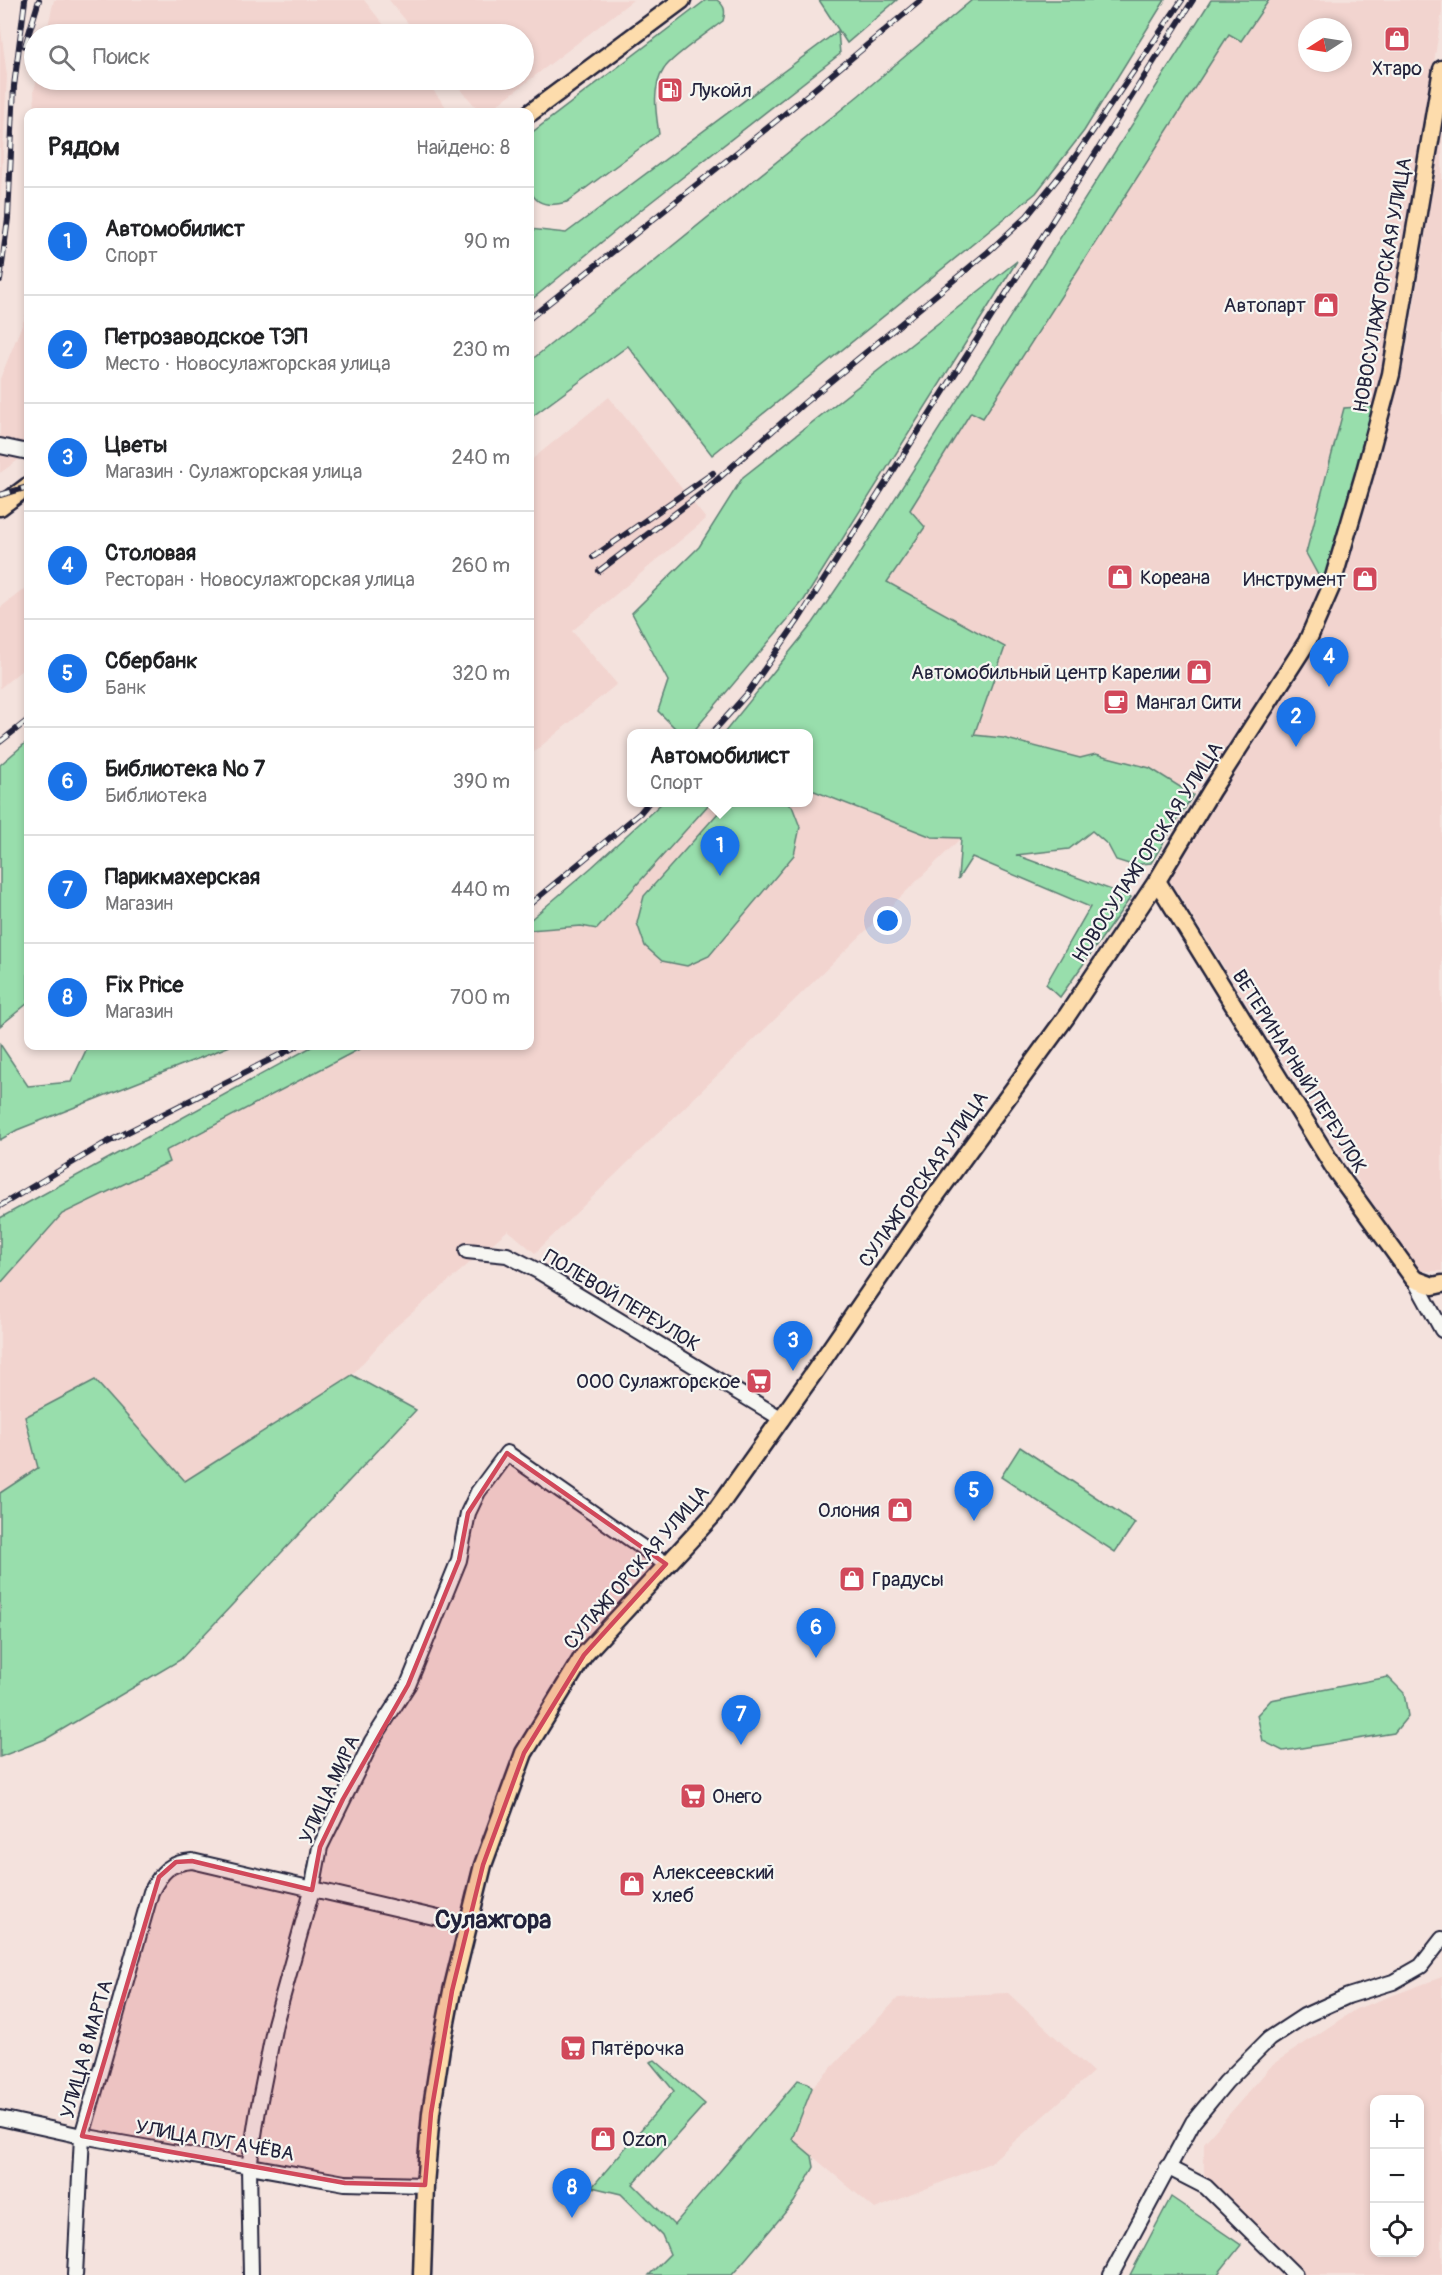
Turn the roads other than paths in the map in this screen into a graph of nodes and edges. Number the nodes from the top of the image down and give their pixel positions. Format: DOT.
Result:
graph roads {
  1 [pos="682,0"];
  2 [pos="1442,69"];
  3 [pos="534,110"];
  4 [pos="0,446"];
  5 [pos="24,451"];
  6 [pos="24,489"];
  7 [pos="0,507"];
  8 [pos="1157,880"];
  9 [pos="1052,1035"];
  10 [pos="467,1251"];
  11 [pos="1414,1279"];
  12 [pos="1442,1284"];
  13 [pos="1442,1330"];
  14 [pos="782,1419"];
  15 [pos="666,1564"];
  16 [pos="312,1890"];
  17 [pos="467,1928"];
  18 [pos="1442,1939"];
  19 [pos="0,2118"];
  20 [pos="82,2136"];
  21 [pos="249,2167"];
  22 [pos="1167,2167"];
  23 [pos="425,2185"];
  24 [pos="75,2275"];
  25 [pos="251,2275"];
  26 [pos="422,2275"];
  27 [pos="1111,2275"];
  28 [pos="1294,2275"];
  1 -- 3 [label="main road"];
  2 -- 8 [label="main road, НОВОСУЛАЖГОРСКАЯ УЛИЦА"];
  4 -- 5 [label="street"];
  6 -- 7 [label="main road"];
  8 -- 9 [label="main road, НОВОСУЛАЖГОРСКАЯ УЛИЦА"];
  8 -- 11 [label="main road, ВЕТЕРИНАРНЫЙ ПЕРЕУЛОК"];
  9 -- 14 [label="main road, СУЛАЖГОРСКАЯ УЛИЦА"];
  10 -- 14 [label="street, ПОЛЕВОЙ ПЕРЕУЛОК"];
  11 -- 12 [label="main road"];
  11 -- 13 [label="street"];
  14 -- 15 [label="main road, СУЛАЖГОРСКАЯ УЛИЦА"];
  15 -- 16 [label="street, УЛИЦА МИРА"];
  15 -- 17 [label="main road, СУЛАЖГОРСКАЯ УЛИЦА"];
  16 -- 17 [label="street"];
  16 -- 20 [label="street, УЛИЦА 8 МАРТА"];
  16 -- 21 [label="street, УЛИЦА МИРА"];
  17 -- 23 [label="main road, СУЛАЖГОРСКАЯ УЛИЦА"];
  18 -- 22 [label="street"];
  19 -- 20 [label="street, УЛИЦА ПУГАЧЁВА"];
  20 -- 21 [label="street, УЛИЦА ПУГАЧЁВА"];
  20 -- 24 [label="street, УЛИЦА 8 МАРТА"];
  21 -- 23 [label="street, УЛИЦА ПУГАЧЁВА"];
  21 -- 25 [label="street, УЛИЦА МИРА"];
  22 -- 27 [label="street"];
  22 -- 28 [label="street"];
  23 -- 26 [label="main road, СУЛАЖГОРСКАЯ УЛИЦА"];
}
